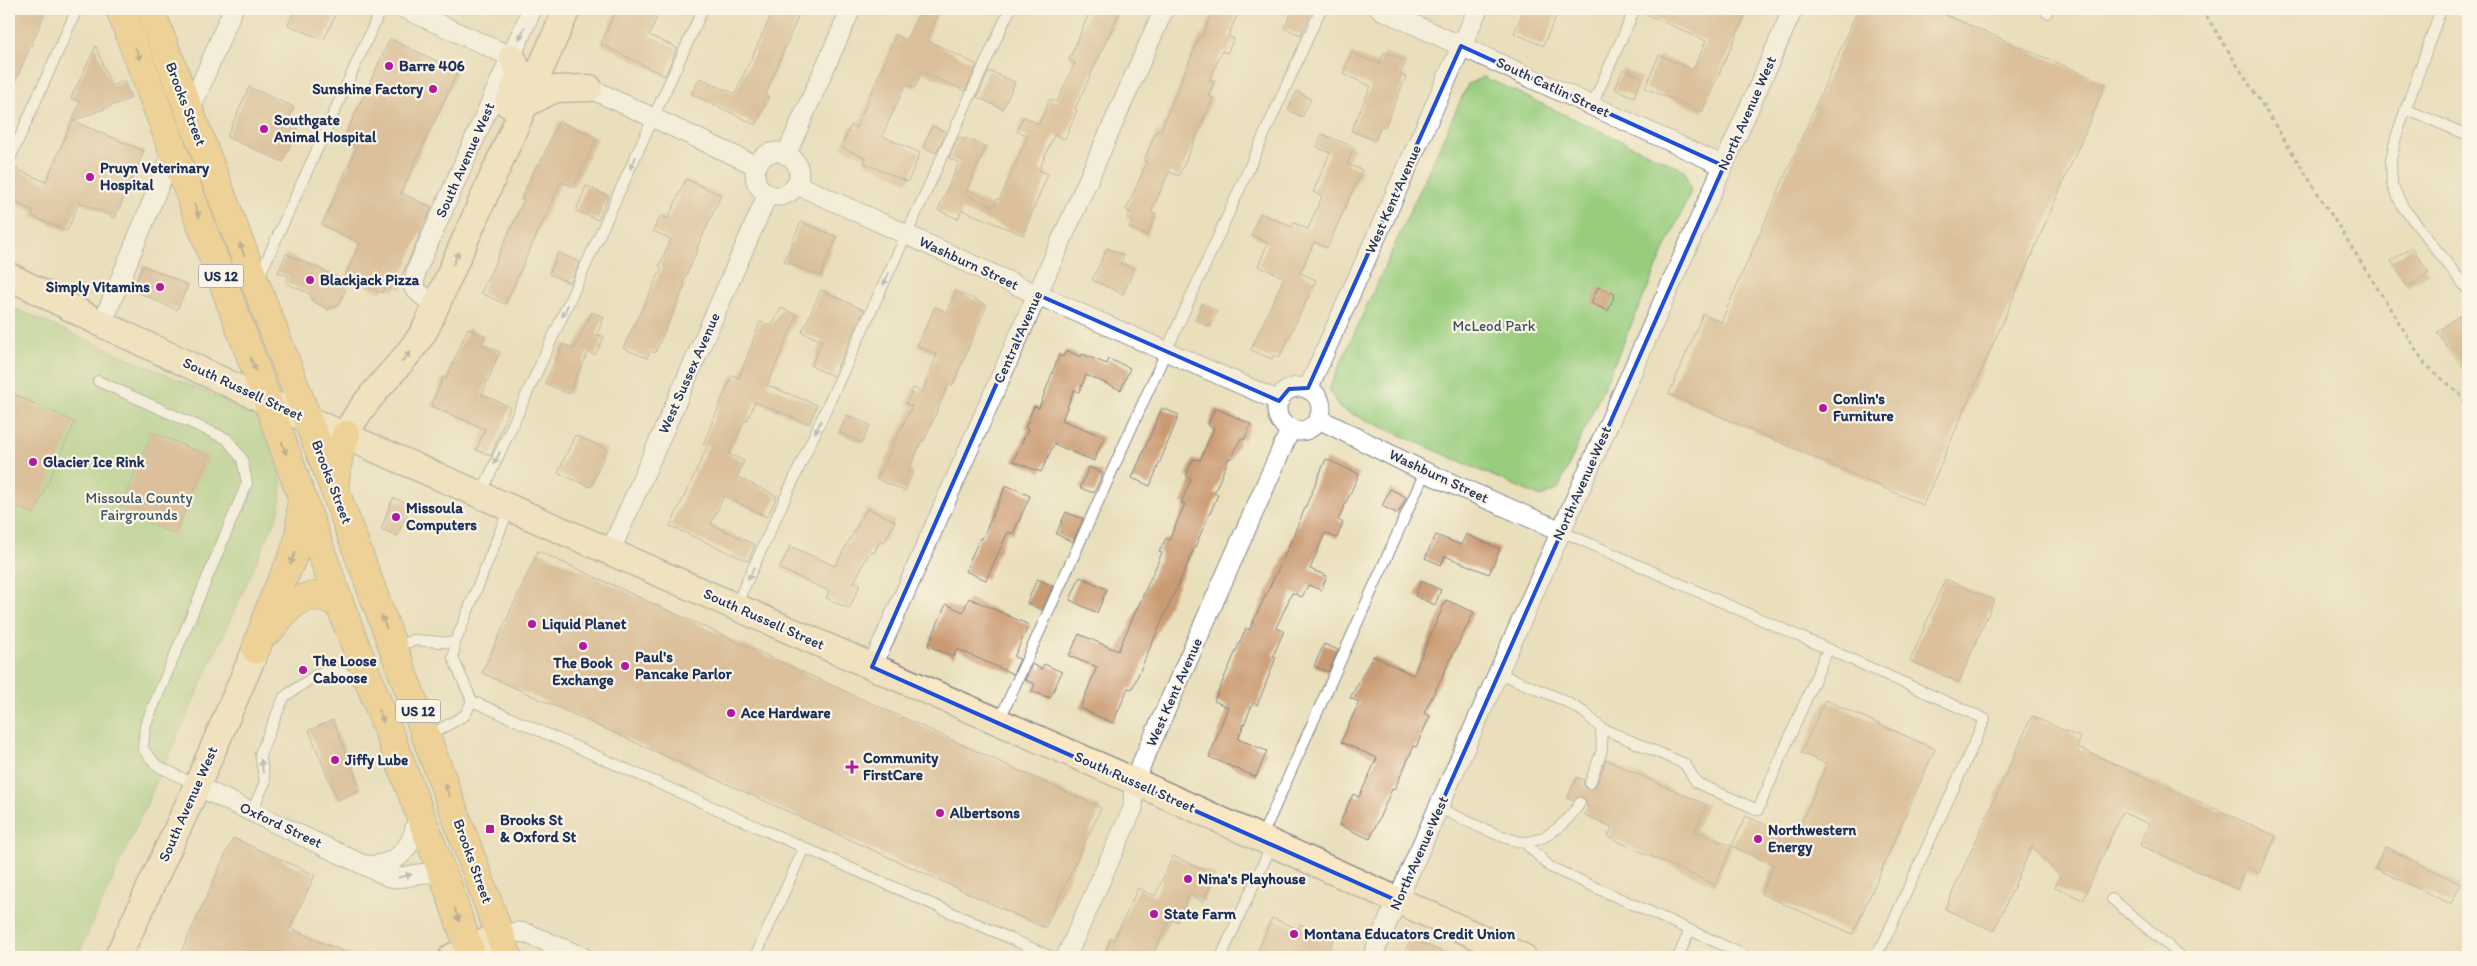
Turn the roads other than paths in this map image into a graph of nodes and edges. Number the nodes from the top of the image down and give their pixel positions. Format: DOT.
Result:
graph roads {
  1 [pos="77,9"];
  2 [pos="120,9"];
  3 [pos="150,9"];
  4 [pos="233,9"];
  5 [pos="381,9"];
  6 [pos="405,9"];
  7 [pos="532,9"];
  8 [pos="567,9"];
  9 [pos="703,9"];
  10 [pos="851,9"];
  11 [pos="1010,9"];
  12 [pos="1164,9"];
  13 [pos="1321,9"];
  14 [pos="1380,9"];
  15 [pos="1478,9"];
  16 [pos="1635,9"];
  17 [pos="1793,9"];
  18 [pos="2441,9"];
  19 [pos="554,40"];
  20 [pos="1461,46"];
  21 [pos="512,57"];
  22 [pos="589,88"];
  23 [pos="525,104"];
  24 [pos="1592,105"];
  25 [pos="2405,109"];
  26 [pos="189,113"];
  27 [pos="653,119"];
  28 [pos="2468,135"];
  29 [pos="174,149"];
  30 [pos="786,154"];
  31 [pos="9,161"];
  32 [pos="757,166"];
  33 [pos="1724,166"];
  34 [pos="796,184"];
  35 [pos="768,194"];
  36 [pos="483,198"];
  37 [pos="907,235"];
  38 [pos="9,276"];
  39 [pos="256,285"];
  40 [pos="2468,290"];
  41 [pos="1036,294"];
  42 [pos="436,303"];
  43 [pos="102,324"];
  44 [pos="1165,350"];
  45 [pos="98,381"];
  46 [pos="1308,389"];
  47 [pos="1279,401"];
  48 [pos="268,402"];
  49 [pos="308,419"];
  50 [pos="1319,419"];
  51 [pos="1290,428"];
  52 [pos="346,436"];
  53 [pos="1425,472"];
  54 [pos="334,488"];
  55 [pos="300,493"];
  56 [pos="480,495"];
  57 [pos="509,508"];
  58 [pos="1561,531"];
  59 [pos="610,552"];
  60 [pos="330,601"];
  61 [pos="736,607"];
  62 [pos="455,643"];
  63 [pos="394,648"];
  64 [pos="256,649"];
  65 [pos="1828,649"];
  66 [pos="872,666"];
  67 [pos="1498,673"];
  68 [pos="370,686"];
  69 [pos="472,701"];
  70 [pos="999,722"];
  71 [pos="1601,728"];
  72 [pos="427,737"];
  73 [pos="1134,781"];
  74 [pos="1590,783"];
  75 [pos="197,786"];
  76 [pos="1580,803"];
  77 [pos="1439,808"];
  78 [pos="252,811"];
  79 [pos="418,811"];
  80 [pos="1266,841"];
  81 [pos="1524,842"];
  82 [pos="804,848"];
  83 [pos="366,865"];
  84 [pos="446,882"];
  85 [pos="2112,899"];
  86 [pos="1398,901"];
  87 [pos="1690,930"];
  88 [pos="504,946"];
  89 [pos="464,954"];
  90 [pos="1744,955"];
  91 [pos="118,957"];
  92 [pos="583,957"];
  93 [pos="755,957"];
  94 [pos="1052,957"];
  95 [pos="1066,957"];
  96 [pos="1221,957"];
  97 [pos="1372,957"];
  98 [pos="1523,957"];
  99 [pos="1678,957"];
  100 [pos="1873,957"];
  101 [pos="2182,957"];
  1 -- 31 [label="lane"];
  2 -- 29 [label="highway, Brooks Street / US 12, one-way"];
  3 -- 26 [label="highway, Brooks Street / US 12"];
  4 -- 26 [label="street"];
  5 -- 39 [label="lane"];
  6 -- 21 [label="street"];
  7 -- 21 [label="street, South Avenue West, one-way"];
  8 -- 19 [label="main road"];
  9 -- 27 [label="lane"];
  10 -- 30 [label="street"];
  11 -- 37 [label="lane"];
  12 -- 41 [label="street, Central Avenue"];
  13 -- 44 [label="lane"];
  14 -- 20 [label="street, South Catlin Street"];
  15 -- 20 [label="street, West Kent Avenue"];
  16 -- 24 [label="lane"];
  17 -- 33 [label="street, North Avenue West"];
  18 -- 25 [label="lane"];
  19 -- 22 [label="main road"];
  19 -- 23 [label="main road"];
  20 -- 24 [label="street, South Catlin Street"];
  20 -- 46 [label="street, West Kent Avenue"];
  21 -- 36 [label="main road"];
  21 -- 42 [label="street, South Avenue West"];
  22 -- 23 [label="main road"];
  22 -- 27 [label="street"];
  23 -- 36 [label="main road"];
  24 -- 33 [label="street, South Catlin Street"];
  25 -- 28 [label="lane"];
  25 -- 40 [label="lane"];
  39 -- 26 [label="highway, Brooks Street / US 12, one-way"];
  27 -- 32 [label="street"];
  27 -- 56 [label="lane, one-way"];
  29 -- 43 [label="street"];
  29 -- 48 [label="highway, Brooks Street / US 12, one-way"];
  30 -- 32 [label="street"];
  30 -- 34 [label="street"];
  32 -- 35 [label="street"];
  33 -- 58 [label="street, North Avenue West"];
  34 -- 35 [label="street"];
  34 -- 37 [label="street, Washburn Street"];
  35 -- 59 [label="street, West Sussex Avenue"];
  42 -- 36 [label="main road, one-way"];
  37 -- 41 [label="street, Washburn Street"];
  37 -- 61 [label="lane, one-way"];
  38 -- 43 [label="main road, South Russell Street"];
  39 -- 49 [label="highway, Brooks Street / US 12"];
  41 -- 44 [label="street, Washburn Street"];
  41 -- 66 [label="street, Central Avenue"];
  52 -- 42 [label="main road, one-way"];
  43 -- 48 [label="main road, South Russell Street"];
  44 -- 47 [label="street, Washburn Street"];
  44 -- 70 [label="lane"];
  45 -- 75 [label="lane"];
  46 -- 47 [label="street"];
  46 -- 50 [label="street"];
  47 -- 51 [label="street"];
  48 -- 49 [label="main road, South Russell Street"];
  48 -- 55 [label="highway, Brooks Street / US 12, one-way"];
  49 -- 52 [label="main road, South Russell Street"];
  49 -- 54 [label="highway, Brooks Street / US 12"];
  50 -- 51 [label="street"];
  50 -- 53 [label="street, Washburn Street"];
  51 -- 73 [label="street, West Kent Avenue"];
  52 -- 54 [label="highway"];
  52 -- 56 [label="main road, South Russell Street"];
  53 -- 58 [label="street, Washburn Street"];
  53 -- 80 [label="lane"];
  63 -- 54 [label="highway, Brooks Street / US 12, one-way"];
  55 -- 60 [label="highway, Brooks Street / US 12"];
  55 -- 64 [label="highway, one-way"];
  56 -- 57 [label="main road, South Russell Street"];
  57 -- 59 [label="main road, South Russell Street"];
  57 -- 62 [label="lane"];
  58 -- 65 [label="lane"];
  58 -- 67 [label="street, North Avenue West"];
  59 -- 61 [label="main road, South Russell Street"];
  60 -- 64 [label="highway"];
  60 -- 68 [label="highway, Brooks Street / US 12"];
  61 -- 66 [label="main road, South Russell Street"];
  62 -- 63 [label="lane"];
  62 -- 69 [label="lane"];
  63 -- 72 [label="highway, Brooks Street / US 12"];
  64 -- 75 [label="main road, South Avenue West"];
  65 -- 71 [label="lane"];
  65 -- 100 [label="lane"];
  66 -- 70 [label="main road, South Russell Street"];
  67 -- 71 [label="lane"];
  67 -- 77 [label="street, North Avenue West"];
  78 -- 68 [label="lane, one-way"];
  68 -- 79 [label="highway, Brooks Street / US 12, one-way"];
  69 -- 72 [label="lane"];
  69 -- 82 [label="lane"];
  70 -- 73 [label="main road, South Russell Street"];
  71 -- 74 [label="lane"];
  88 -- 72 [label="highway, Brooks Street / US 12, one-way"];
  73 -- 80 [label="main road, South Russell Street"];
  73 -- 95 [label="street, West Kent Avenue"];
  75 -- 78 [label="street, Oxford Street"];
  75 -- 91 [label="main road, South Avenue West"];
  76 -- 81 [label="lane"];
  77 -- 81 [label="lane"];
  77 -- 86 [label="street, North Avenue West"];
  78 -- 83 [label="street, Oxford Street"];
  79 -- 83 [label="street"];
  79 -- 84 [label="highway, Brooks Street / US 12"];
  80 -- 86 [label="main road, South Russell Street"];
  80 -- 96 [label="lane"];
  81 -- 87 [label="lane"];
  82 -- 93 [label="lane"];
  82 -- 94 [label="lane"];
  83 -- 84 [label="street, Oxford Street, one-way"];
  84 -- 89 [label="highway, Brooks Street / US 12, one-way"];
  85 -- 101 [label="lane"];
  86 -- 97 [label="street, North Avenue West"];
  86 -- 98 [label="main road, South Russell Street"];
  87 -- 90 [label="lane"];
  87 -- 99 [label="lane"];
  88 -- 89 [label="main road, US 12"];
  88 -- 92 [label="street"];
}
